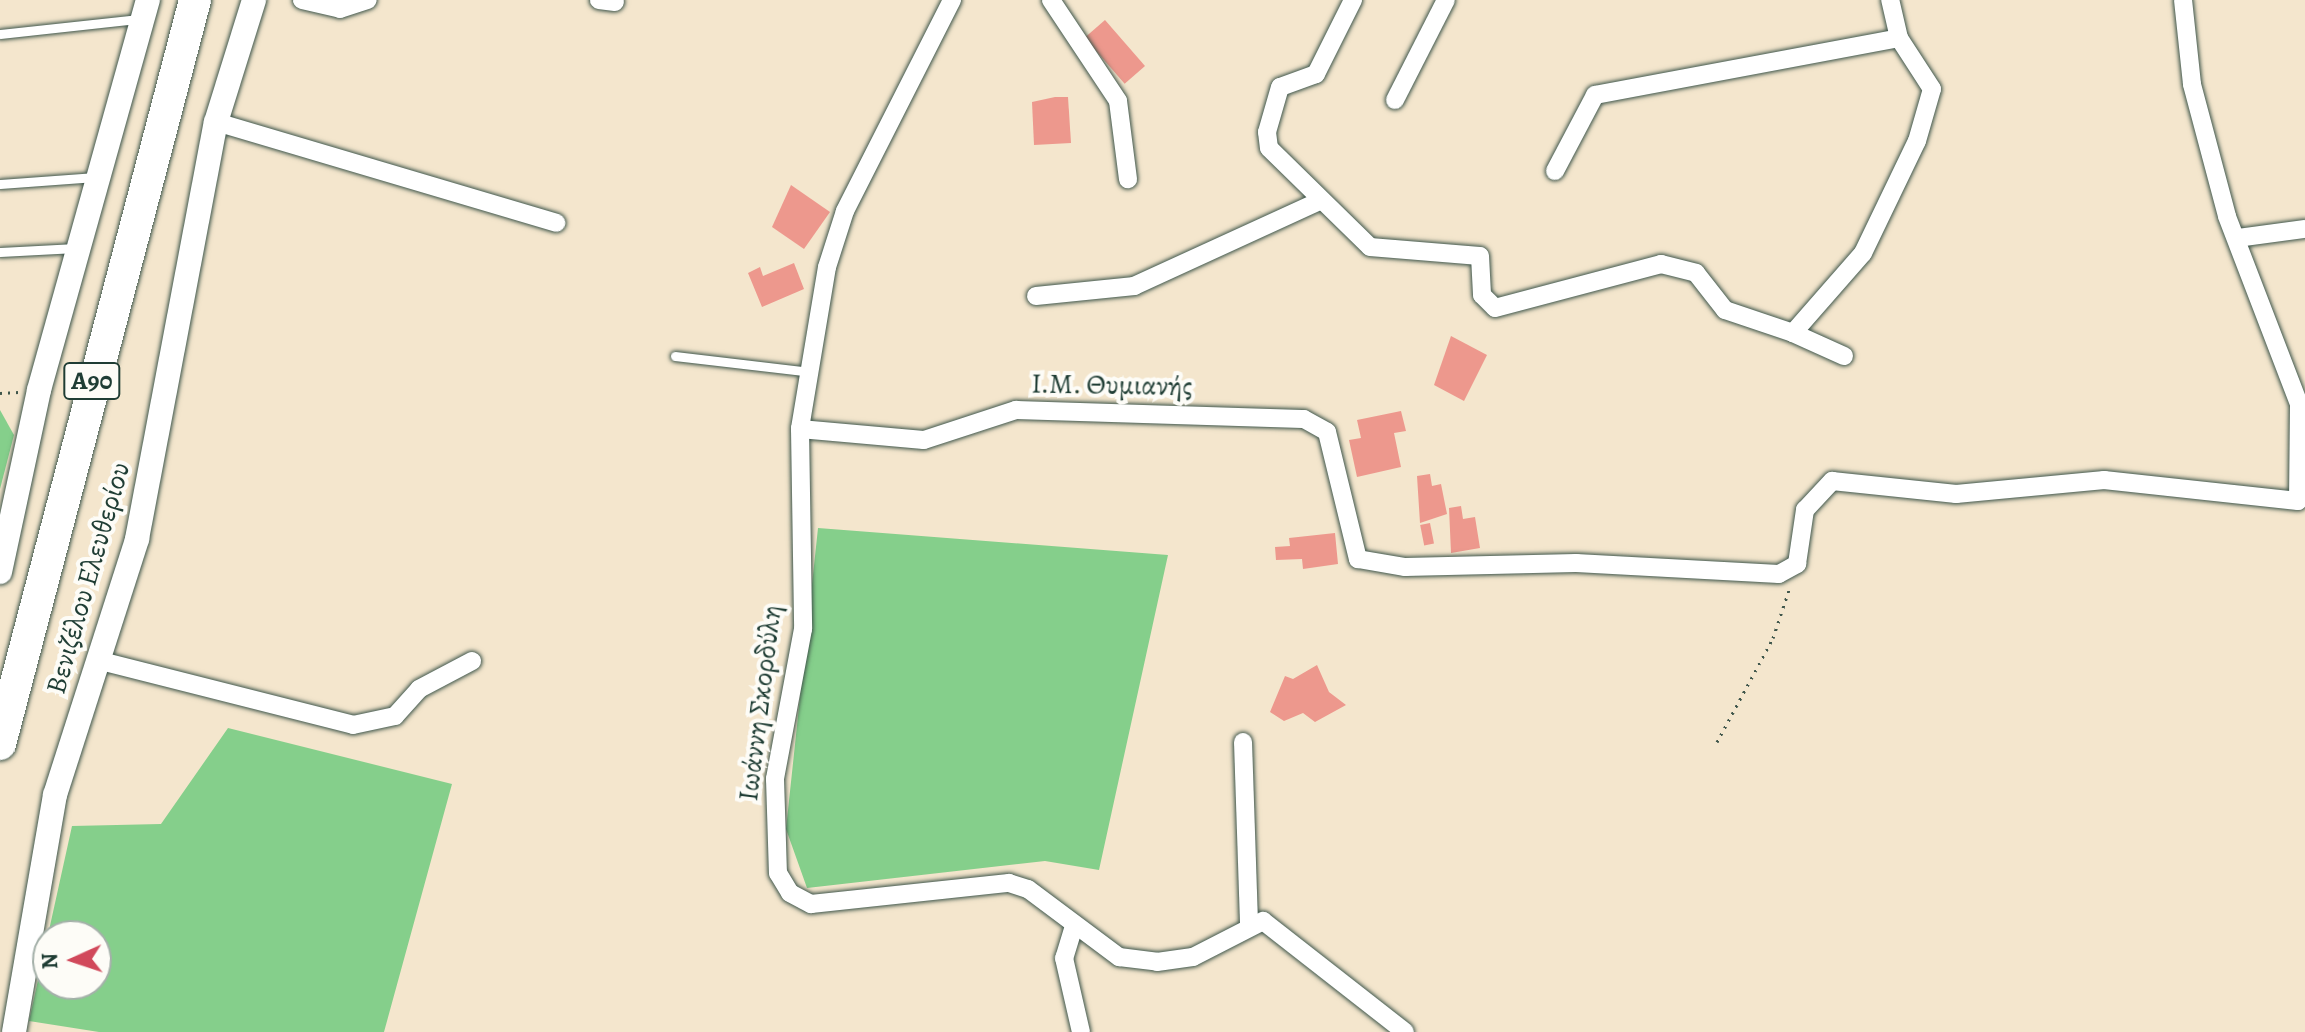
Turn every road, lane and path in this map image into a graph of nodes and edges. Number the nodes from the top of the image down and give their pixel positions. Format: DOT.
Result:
graph roads {
  1 [pos="195,0"];
  2 [pos="254,0"];
  3 [pos="302,0"];
  4 [pos="368,0"];
  5 [pos="952,0"];
  6 [pos="1051,0"];
  7 [pos="1353,0"];
  8 [pos="1446,0"];
  9 [pos="1890,0"];
  10 [pos="2183,0"];
  11 [pos="146,9"];
  12 [pos="0,34"];
  13 [pos="1899,38"];
  14 [pos="1395,100"];
  15 [pos="216,122"];
  16 [pos="1555,171"];
  17 [pos="98,177"];
  18 [pos="1128,179"];
  19 [pos="0,184"];
  20 [pos="1320,201"];
  21 [pos="556,223"];
  22 [pos="2305,229"];
  23 [pos="2238,238"];
  24 [pos="80,248"];
  25 [pos="0,252"];
  26 [pos="1036,296"];
  27 [pos="1793,333"];
  28 [pos="675,356"];
  29 [pos="1844,356"];
  30 [pos="812,372"];
  31 [pos="800,429"];
  32 [pos="2304,431"];
  33 [pos="2302,504"];
  34 [pos="1797,564"];
  35 [pos="0,572"];
  36 [pos="97,660"];
  37 [pos="472,661"];
  38 [pos="1243,742"];
  39 [pos="1717,742"];
  40 [pos="0,744"];
  41 [pos="1249,925"];
  42 [pos="1074,926"];
  43 [pos="14,1032"];
  44 [pos="1081,1032"];
  45 [pos="1405,1032"];
  1 -- 40 [label="highway, Α90"];
  2 -- 15 [label="street, Βενιζέλου Ελευθερίου"];
  3 -- 4 [label="street"];
  5 -- 30 [label="street, Ιωάννη Σκορδύλη"];
  6 -- 18 [label="street"];
  7 -- 20 [label="street"];
  8 -- 14 [label="street"];
  9 -- 13 [label="street"];
  10 -- 23 [label="street"];
  11 -- 12 [label="lane"];
  11 -- 17 [label="street"];
  13 -- 16 [label="street"];
  13 -- 27 [label="street"];
  15 -- 21 [label="street"];
  15 -- 36 [label="street, Βενιζέλου Ελευθερίου"];
  17 -- 19 [label="lane"];
  17 -- 24 [label="street"];
  20 -- 26 [label="street"];
  20 -- 27 [label="street"];
  22 -- 23 [label="street"];
  23 -- 32 [label="street"];
  24 -- 25 [label="lane"];
  24 -- 35 [label="street"];
  27 -- 29 [label="street"];
  28 -- 30 [label="lane"];
  30 -- 31 [label="street, Ιωάννη Σκορδύλη"];
  31 -- 34 [label="street, Ι.Μ. Θυμιανής"];
  31 -- 42 [label="street, Ιωάννη Σκορδύλη"];
  32 -- 33 [label="street"];
  33 -- 34 [label="street"];
  34 -- 39 [label="path"];
  36 -- 37 [label="street"];
  36 -- 43 [label="street, Βενιζέλου Ελευθερίου"];
  38 -- 41 [label="street"];
  41 -- 42 [label="street, Ιωάννη Σκορδύλη"];
  41 -- 45 [label="street"];
  42 -- 44 [label="street"];
}
